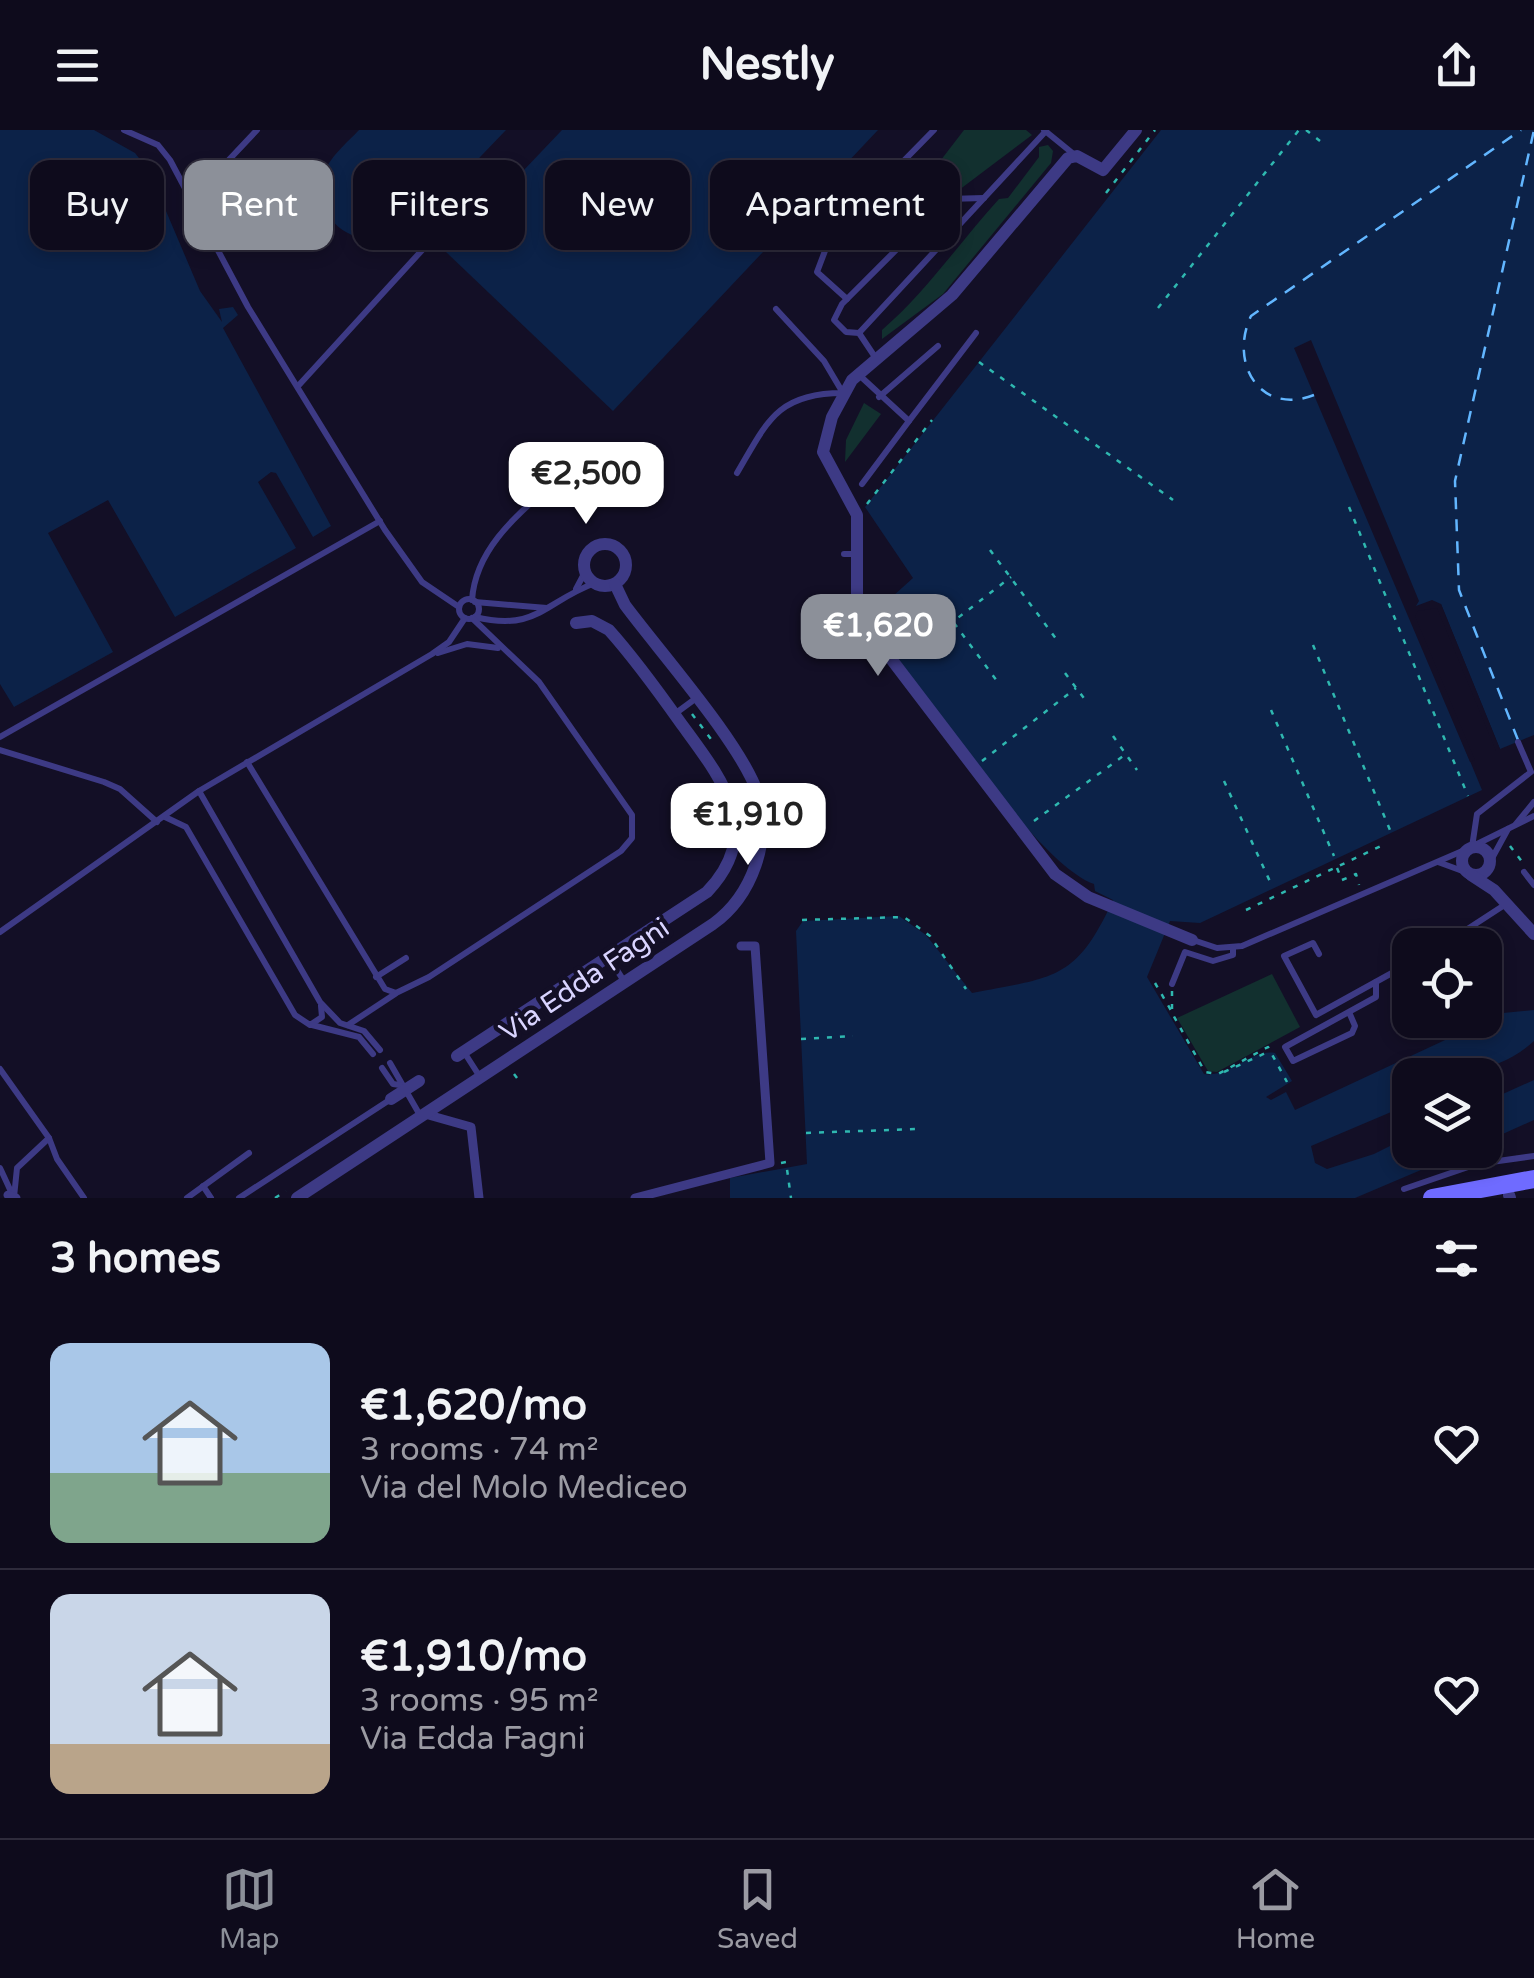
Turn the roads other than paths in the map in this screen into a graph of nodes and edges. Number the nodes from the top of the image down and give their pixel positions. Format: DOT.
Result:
graph roads {
  1 [pos="124,130"];
  2 [pos="257,130"];
  3 [pos="934,130"];
  4 [pos="1136,130"];
  5 [pos="1045,131"];
  6 [pos="1077,156"];
  7 [pos="229,160"];
  8 [pos="184,187"];
  9 [pos="984,198"];
  10 [pos="218,250"];
  11 [pos="423,250"];
  12 [pos="847,298"];
  13 [pos="776,309"];
  14 [pos="858,332"];
  15 [pos="976,334"];
  16 [pos="938,346"];
  17 [pos="875,356"];
  18 [pos="858,373"];
  19 [pos="300,386"];
  20 [pos="843,393"];
  21 [pos="880,397"];
  22 [pos="909,421"];
  23 [pos="568,470"];
  24 [pos="737,473"];
  25 [pos="862,484"];
  26 [pos="380,521"];
  27 [pos="844,554"];
  28 [pos="860,554"];
  29 [pos="585,572"];
  30 [pos="595,583"];
  31 [pos="614,584"];
  32 [pos="576,590"];
  33 [pos="474,601"];
  34 [pos="460,608"];
  35 [pos="548,608"];
  36 [pos="471,618"];
  37 [pos="576,623"];
  38 [pos="501,648"];
  39 [pos="432,654"];
  40 [pos="685,706"];
  41 [pos="0,737"];
  42 [pos="1518,742"];
  43 [pos="0,750"];
  44 [pos="248,762"];
  45 [pos="1532,772"];
  46 [pos="200,791"];
  47 [pos="1534,802"];
  48 [pos="1531,817"];
  49 [pos="160,820"];
  50 [pos="1512,826"];
  51 [pos="1470,848"];
  52 [pos="1437,862"];
  53 [pos="1489,866"];
  54 [pos="1524,872"];
  55 [pos="1468,873"];
  56 [pos="1534,884"];
  57 [pos="1494,890"];
  58 [pos="1507,904"];
  59 [pos="1476,926"];
  60 [pos="1473,928"];
  61 [pos="0,932"];
  62 [pos="1534,934"];
  63 [pos="1192,940"];
  64 [pos="742,946"];
  65 [pos="1233,948"];
  66 [pos="1320,954"];
  67 [pos="608,957"];
  68 [pos="406,958"];
  69 [pos="1392,973"];
  70 [pos="376,977"];
  71 [pos="625,982"];
  72 [pos="1376,982"];
  73 [pos="1172,984"];
  74 [pos="396,994"];
  75 [pos="320,1002"];
  76 [pos="1349,1012"];
  77 [pos="310,1025"];
  78 [pos="348,1025"];
  79 [pos="460,1054"];
  80 [pos="386,1065"];
  81 [pos="0,1069"];
  82 [pos="481,1078"];
  83 [pos="419,1081"];
  84 [pos="398,1092"];
  85 [pos="423,1116"];
  86 [pos="50,1138"];
  87 [pos="249,1153"];
  88 [pos="1534,1156"];
  89 [pos="0,1168"];
  90 [pos="1534,1179"];
  91 [pos="203,1186"];
  92 [pos="1404,1188"];
  93 [pos="13,1197"];
  94 [pos="84,1198"];
  95 [pos="186,1198"];
  96 [pos="211,1198"];
  97 [pos="239,1198"];
  98 [pos="297,1198"];
  99 [pos="479,1198"];
  100 [pos="635,1198"];
  101 [pos="1432,1198"];
  1 -- 8 [label="lane"];
  2 -- 7 [label="lane"];
  3 -- 12 [label="lane"];
  4 -- 6 [label="street"];
  5 -- 6 [label="lane"];
  5 -- 9 [label="lane"];
  6 -- 17 [label="street"];
  9 -- 12 [label="lane"];
  9 -- 14 [label="lane"];
  10 -- 19 [label="lane"];
  11 -- 19 [label="lane"];
  12 -- 14 [label="lane"];
  13 -- 20 [label="lane"];
  14 -- 17 [label="lane"];
  15 -- 22 [label="lane"];
  16 -- 21 [label="lane"];
  17 -- 18 [label="street"];
  18 -- 20 [label="street"];
  18 -- 21 [label="lane"];
  19 -- 26 [label="lane"];
  20 -- 24 [label="lane"];
  20 -- 28 [label="street"];
  21 -- 22 [label="lane"];
  22 -- 25 [label="lane"];
  23 -- 33 [label="lane"];
  26 -- 34 [label="lane"];
  26 -- 41 [label="lane"];
  27 -- 28 [label="lane"];
  28 -- 63 [label="street"];
  29 -- 30 [label="street"];
  29 -- 31 [label="street"];
  29 -- 32 [label="lane"];
  30 -- 31 [label="street"];
  30 -- 32 [label="lane"];
  31 -- 40 [label="street, Via Edda Fagni"];
  32 -- 35 [label="lane"];
  33 -- 34 [label="lane"];
  33 -- 35 [label="lane"];
  33 -- 36 [label="lane"];
  34 -- 36 [label="lane"];
  35 -- 36 [label="lane"];
  36 -- 38 [label="lane"];
  36 -- 39 [label="lane"];
  37 -- 40 [label="street, Via Edda Fagni"];
  38 -- 39 [label="lane"];
  38 -- 74 [label="lane"];
  39 -- 44 [label="lane"];
  40 -- 67 [label="street, Via Edda Fagni"];
  40 -- 71 [label="street, Via Edda Fagni"];
  42 -- 45 [label="lane"];
  43 -- 49 [label="lane"];
  44 -- 46 [label="lane"];
  44 -- 70 [label="lane"];
  45 -- 51 [label="lane"];
  46 -- 49 [label="lane"];
  46 -- 75 [label="lane"];
  47 -- 50 [label="lane"];
  48 -- 50 [label="lane"];
  49 -- 61 [label="lane"];
  49 -- 77 [label="lane"];
  50 -- 51 [label="lane"];
  50 -- 53 [label="lane"];
  51 -- 52 [label="lane"];
  51 -- 53 [label="street"];
  51 -- 55 [label="street"];
  52 -- 55 [label="lane"];
  52 -- 65 [label="lane"];
  53 -- 55 [label="street"];
  53 -- 57 [label="street"];
  54 -- 56 [label="lane"];
  55 -- 57 [label="street"];
  57 -- 58 [label="street"];
  58 -- 59 [label="lane"];
  58 -- 62 [label="street"];
  59 -- 60 [label="lane"];
  63 -- 65 [label="lane"];
  64 -- 100 [label="street"];
  65 -- 73 [label="lane"];
  66 -- 72 [label="lane"];
  67 -- 71 [label="lane"];
  67 -- 79 [label="street, Via Edda Fagni"];
  68 -- 70 [label="lane"];
  69 -- 72 [label="lane"];
  70 -- 74 [label="lane"];
  71 -- 82 [label="street, Via Edda Fagni"];
  72 -- 76 [label="lane"];
  74 -- 78 [label="lane"];
  75 -- 77 [label="lane"];
  75 -- 78 [label="lane"];
  76 -- 76 [label="lane"];
  77 -- 78 [label="lane"];
  79 -- 82 [label="lane"];
  80 -- 84 [label="lane"];
  81 -- 86 [label="lane"];
  82 -- 85 [label="street, Via Edda Fagni"];
  83 -- 84 [label="street"];
  84 -- 85 [label="lane"];
  84 -- 97 [label="lane"];
  85 -- 98 [label="street, Via Edda Fagni"];
  85 -- 99 [label="street"];
  86 -- 93 [label="lane"];
  86 -- 94 [label="lane"];
  87 -- 91 [label="lane"];
  88 -- 92 [label="lane"];
  89 -- 93 [label="lane"];
  90 -- 101 [label="main road"];
  91 -- 95 [label="lane"];
  91 -- 96 [label="lane"];
}
